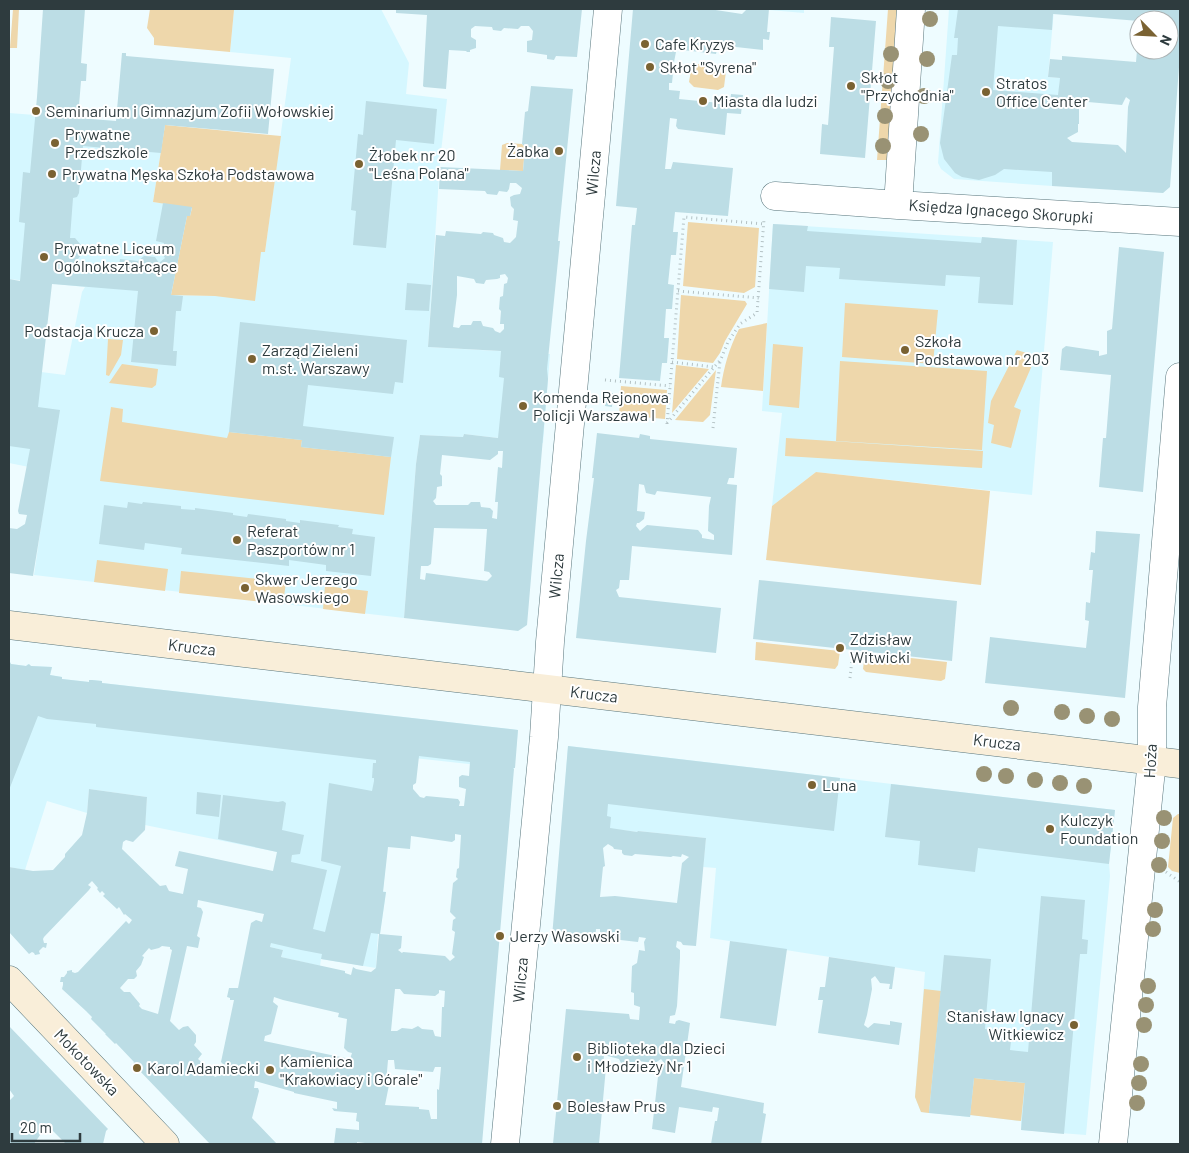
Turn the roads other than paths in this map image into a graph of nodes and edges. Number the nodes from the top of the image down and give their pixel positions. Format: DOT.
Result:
graph roads {
  1 [pos="608,9"];
  2 [pos="911,9"];
  3 [pos="898,205"];
  4 [pos="768,213"];
  5 [pos="1180,222"];
  6 [pos="1180,377"];
  7 [pos="9,625"];
  8 [pos="546,688"];
  9 [pos="1152,760"];
  10 [pos="1180,764"];
  11 [pos="9,980"];
  12 [pos="165,1144"];
  13 [pos="506,1144"];
  14 [pos="1113,1144"];
  1 -- 8 [label="street, Wilcza"];
  2 -- 3 [label="street, Księdza Ignacego Skorupki"];
  3 -- 4 [label="street"];
  3 -- 5 [label="street, Księdza Ignacego Skorupki"];
  6 -- 9 [label="street, Hoża"];
  7 -- 8 [label="street, Krucza"];
  8 -- 9 [label="street, Krucza"];
  8 -- 13 [label="street, Wilcza"];
  9 -- 10 [label="street, Krucza"];
  9 -- 14 [label="street, Hoża"];
  11 -- 12 [label="street, Mokotowska"];
}
